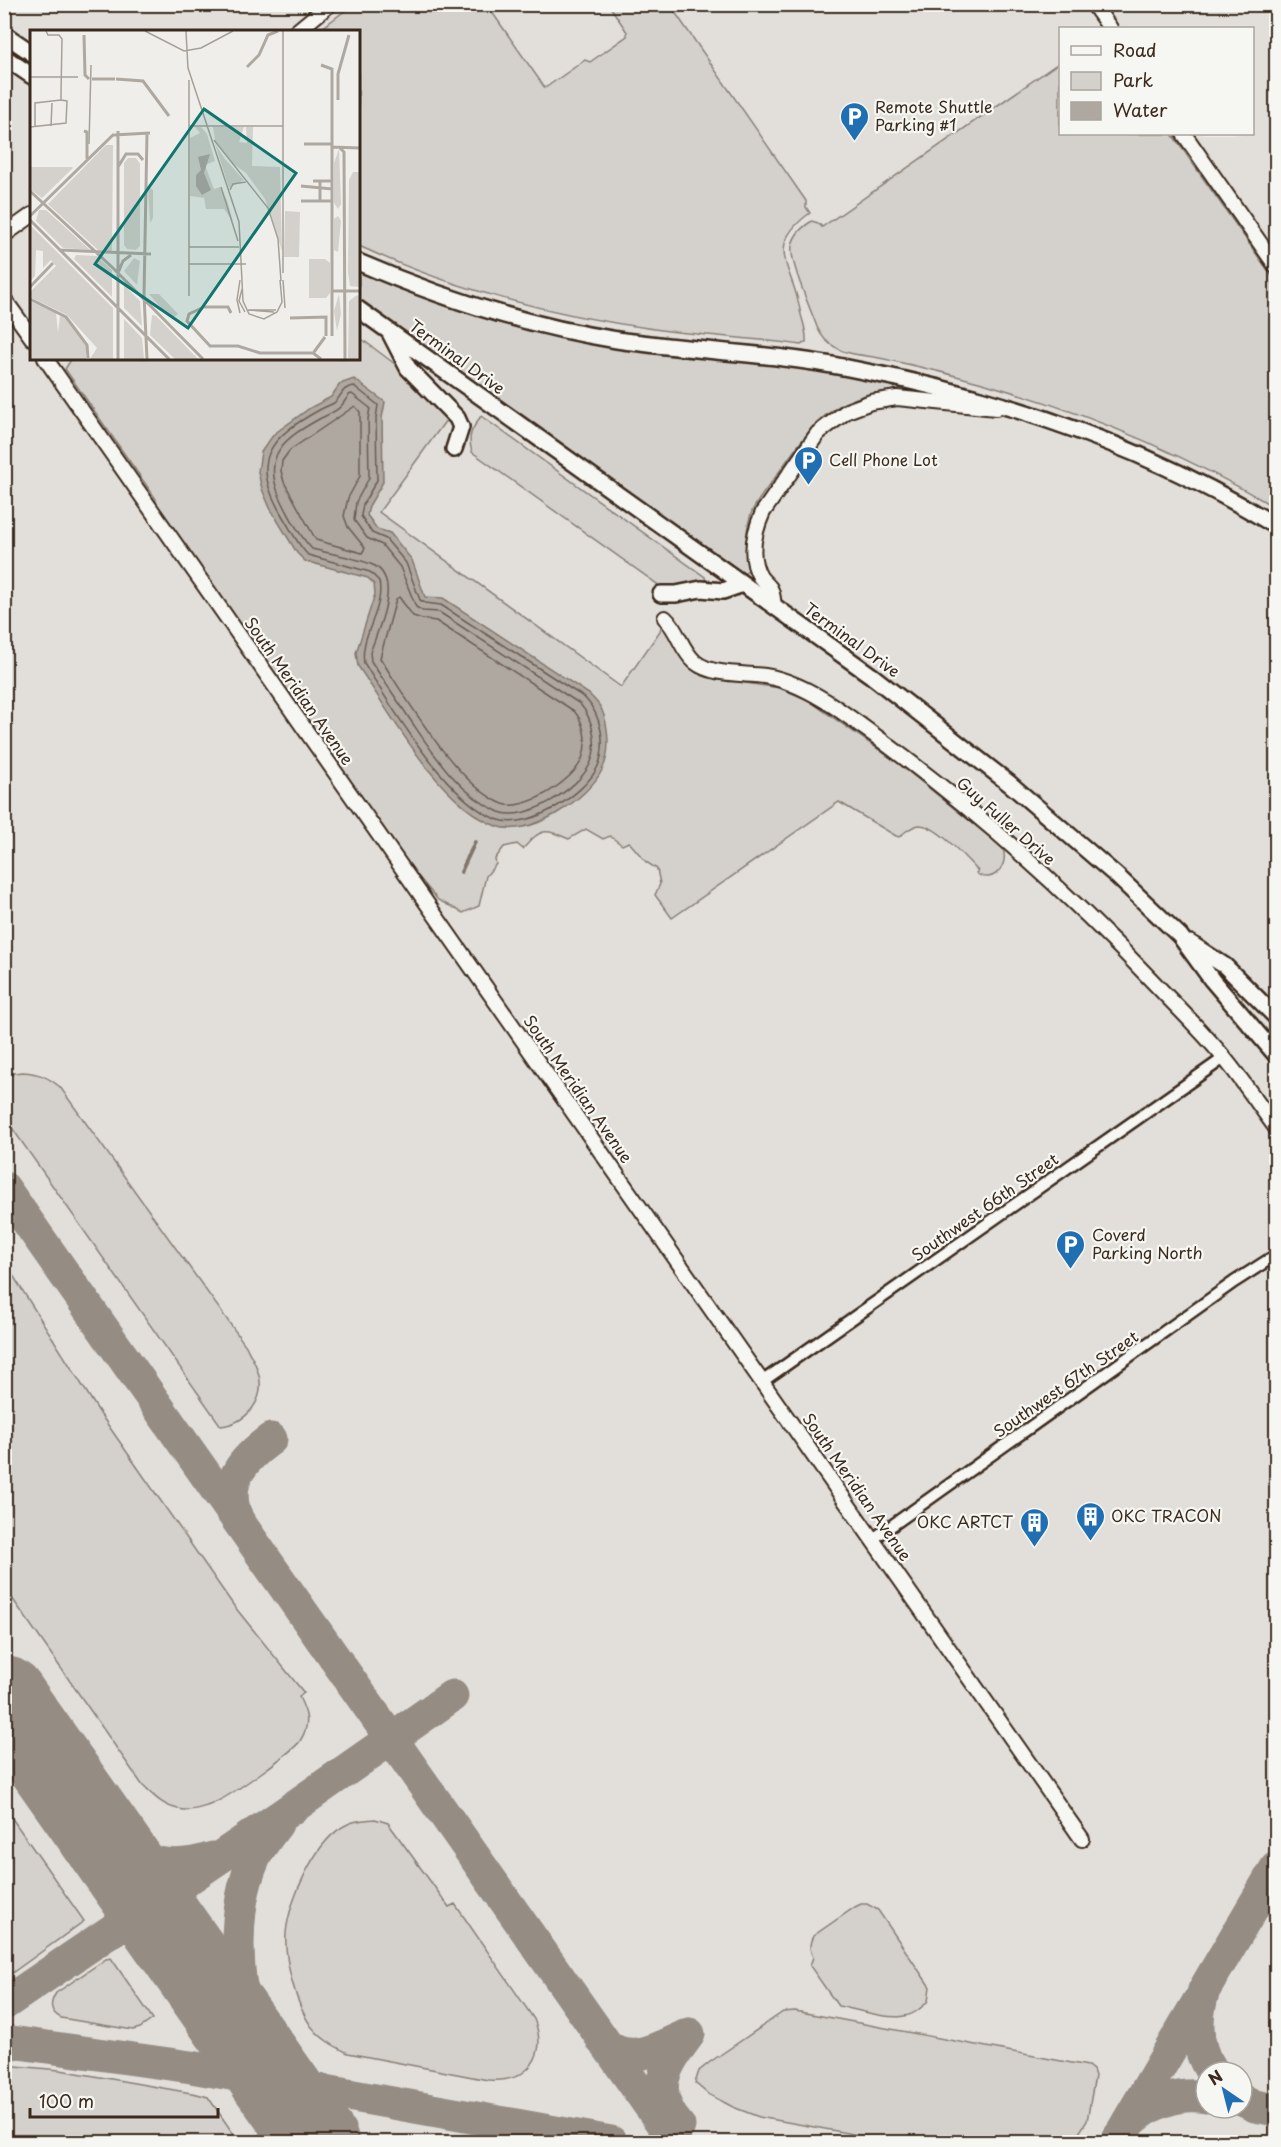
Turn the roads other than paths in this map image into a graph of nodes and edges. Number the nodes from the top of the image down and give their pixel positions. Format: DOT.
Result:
graph roads {
  1 [pos="330,4"];
  2 [pos="1093,4"];
  3 [pos="1109,27"];
  4 [pos="299,28"];
  5 [pos="4,34"];
  6 [pos="30,52"];
  7 [pos="4,57"];
  8 [pos="30,75"];
  9 [pos="1185,135"];
  10 [pos="30,216"];
  11 [pos="4,235"];
  12 [pos="360,263"];
  13 [pos="1276,266"];
  14 [pos="4,299"];
  15 [pos="360,310"];
  16 [pos="388,330"];
  17 [pos="30,335"];
  18 [pos="46,360"];
  19 [pos="1022,411"];
  20 [pos="454,449"];
  21 [pos="1276,526"];
  22 [pos="743,584"];
  23 [pos="661,594"];
  24 [pos="774,606"];
  25 [pos="665,618"];
  26 [pos="1180,936"];
  27 [pos="1276,1017"];
  28 [pos="1276,1055"];
  29 [pos="1224,1058"];
  30 [pos="1276,1128"];
  31 [pos="1276,1255"];
  32 [pos="763,1381"];
  33 [pos="873,1539"];
  34 [pos="1082,1839"];
  1 -- 4 [label="street"];
  2 -- 3 [label="street"];
  5 -- 6 [label="main road"];
  7 -- 8 [label="main road"];
  9 -- 13 [label="street"];
  10 -- 11 [label="street"];
  12 -- 19 [label="main road"];
  14 -- 17 [label="street"];
  15 -- 16 [label="main road, Terminal Drive"];
  16 -- 20 [label="main road"];
  16 -- 22 [label="main road, Terminal Drive"];
  18 -- 32 [label="street, South Meridian Avenue"];
  19 -- 21 [label="main road"];
  19 -- 24 [label="street"];
  22 -- 23 [label="main road"];
  22 -- 24 [label="main road, Terminal Drive"];
  24 -- 26 [label="main road, Terminal Drive"];
  25 -- 29 [label="street, Guy Fuller Drive"];
  26 -- 27 [label="main road"];
  26 -- 28 [label="main road, Terminal Drive"];
  29 -- 30 [label="street, Guy Fuller Drive"];
  29 -- 32 [label="street, Southwest 66th Street"];
  31 -- 33 [label="street, Southwest 67th Street"];
  32 -- 33 [label="street, South Meridian Avenue"];
  33 -- 34 [label="street, South Meridian Avenue"];
}
